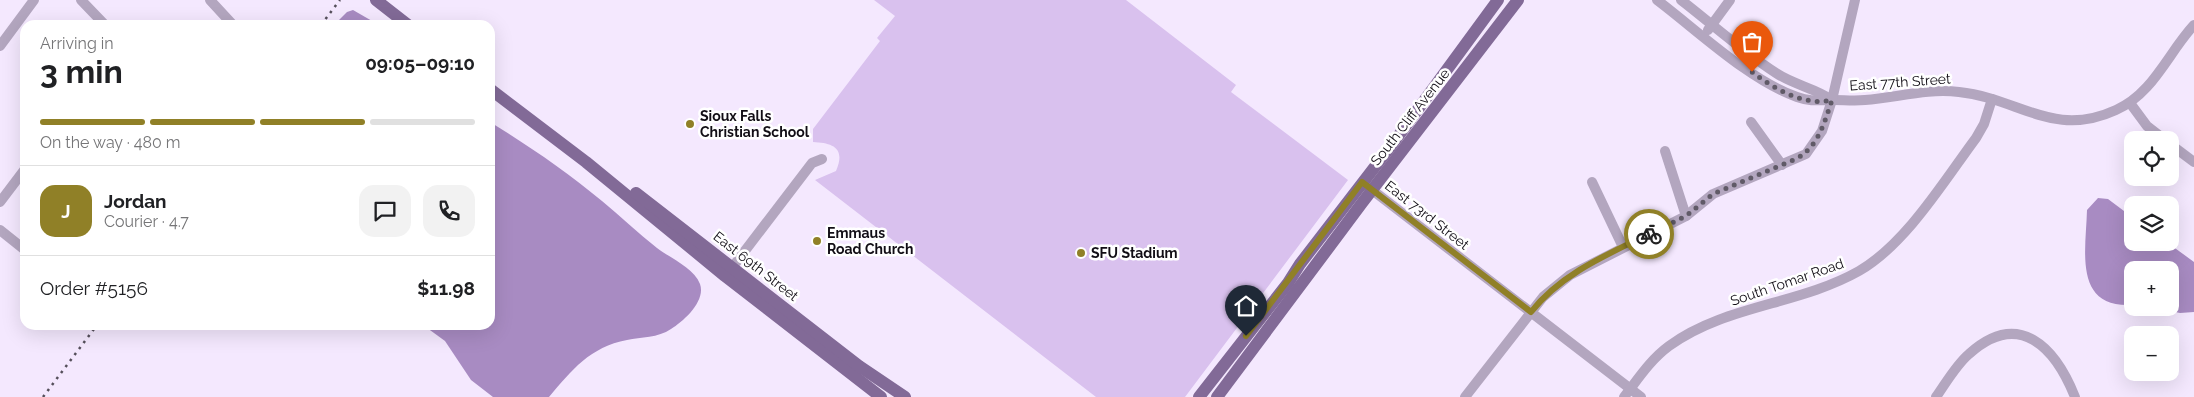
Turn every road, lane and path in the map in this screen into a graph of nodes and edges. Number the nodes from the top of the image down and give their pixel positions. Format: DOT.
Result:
graph roads {
  1 [pos="34,0"];
  2 [pos="81,0"];
  3 [pos="210,0"];
  4 [pos="376,0"];
  5 [pos="1498,0"];
  6 [pos="1518,0"];
  7 [pos="1658,0"];
  8 [pos="1681,0"];
  9 [pos="1730,0"];
  10 [pos="1855,0"];
  11 [pos="100,20"];
  12 [pos="228,20"];
  13 [pos="402,20"];
  14 [pos="1712,24"];
  15 [pos="2194,25"];
  16 [pos="1704,36"];
  17 [pos="0,46"];
  18 [pos="495,93"];
  19 [pos="1992,99"];
  20 [pos="1832,100"];
  21 [pos="2130,103"];
  22 [pos="1751,122"];
  23 [pos="2153,131"];
  24 [pos="1666,151"];
  25 [pos="2179,151"];
  26 [pos="822,159"];
  27 [pos="2194,162"];
  28 [pos="1782,165"];
  29 [pos="20,176"];
  30 [pos="1592,182"];
  31 [pos="1367,186"];
  32 [pos="0,202"];
  33 [pos="1686,216"];
  34 [pos="0,230"];
  35 [pos="20,246"];
  36 [pos="1623,247"];
  37 [pos="729,272"];
  38 [pos="1531,312"];
  39 [pos="1627,393"];
  40 [pos="881,397"];
  41 [pos="905,397"];
  42 [pos="1199,397"];
  43 [pos="1217,397"];
  44 [pos="1465,397"];
  45 [pos="1641,397"];
  46 [pos="1936,397"];
  47 [pos="2075,397"];
  1 -- 17 [label="street"];
  2 -- 11 [label="street"];
  3 -- 12 [label="street"];
  4 -- 13 [label="main road"];
  5 -- 31 [label="main road, South Cliff Avenue"];
  6 -- 31 [label="main road, South Cliff Avenue"];
  7 -- 16 [label="street, East 77th Street"];
  8 -- 14 [label="street, East 77th Street"];
  9 -- 14 [label="street"];
  10 -- 20 [label="street"];
  14 -- 16 [label="street"];
  14 -- 20 [label="street, East 77th Street"];
  15 -- 21 [label="street, East 77th Street"];
  16 -- 20 [label="street, East 77th Street"];
  18 -- 37 [label="main road, East 69th Street"];
  19 -- 20 [label="street, East 77th Street"];
  19 -- 21 [label="street, East 77th Street"];
  19 -- 39 [label="street, South Tomar Road"];
  20 -- 28 [label="street"];
  21 -- 23 [label="street"];
  22 -- 28 [label="street"];
  24 -- 33 [label="street"];
  25 -- 27 [label="street"];
  26 -- 37 [label="street"];
  28 -- 33 [label="street"];
  29 -- 32 [label="street"];
  30 -- 36 [label="street"];
  31 -- 38 [label="street, East 73rd Street"];
  31 -- 42 [label="main road, South Cliff Avenue"];
  31 -- 43 [label="main road, South Cliff Avenue"];
  33 -- 36 [label="street"];
  34 -- 35 [label="street"];
  36 -- 38 [label="street"];
  37 -- 40 [label="main road, East 69th Street"];
  37 -- 41 [label="main road, East 69th Street"];
  38 -- 39 [label="street, East 73rd Street"];
  38 -- 44 [label="street"];
  39 -- 45 [label="street, East 73rd Street"];
  46 -- 47 [label="street"];
}
